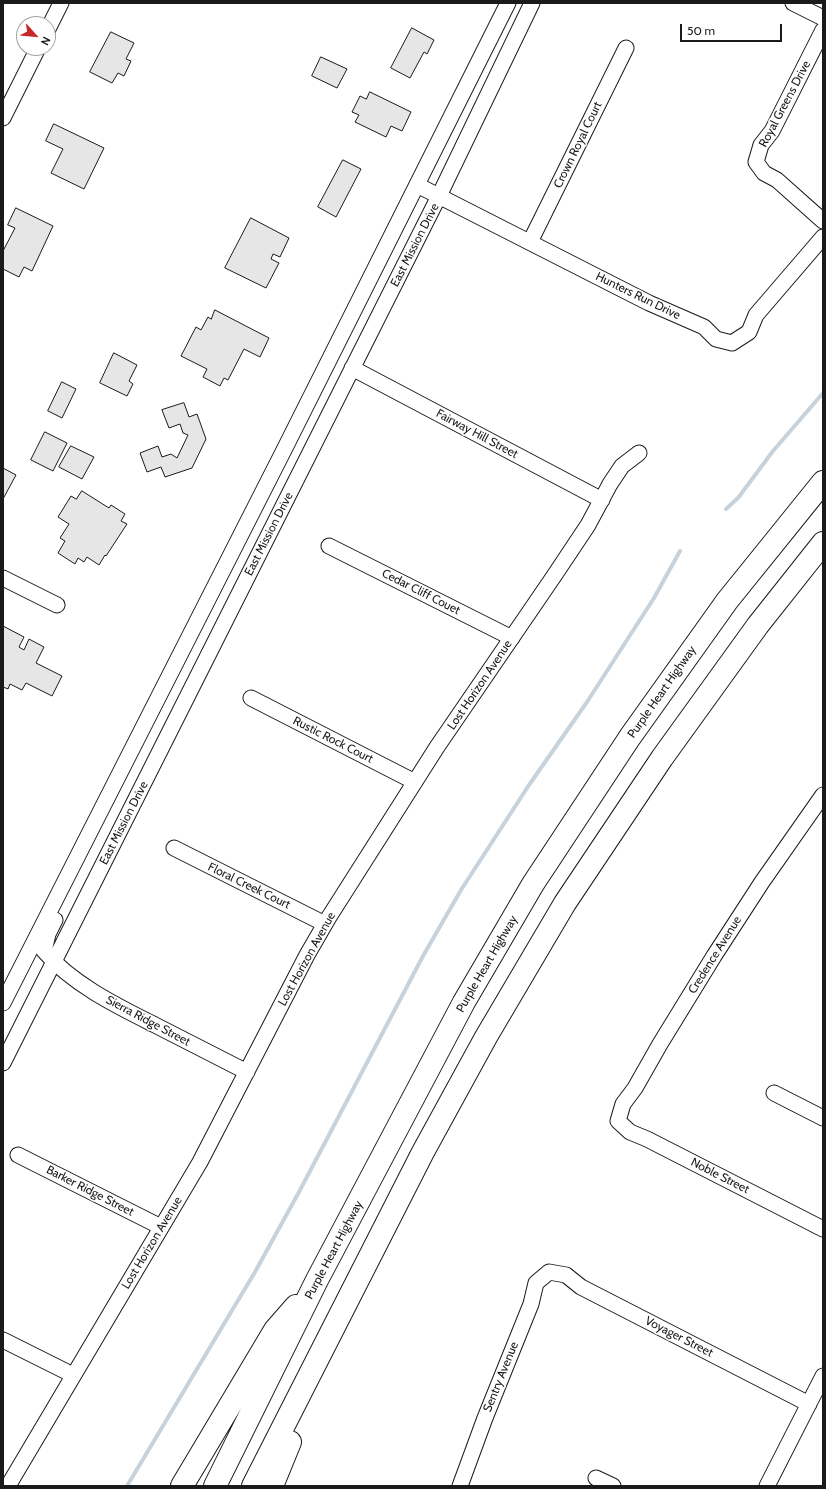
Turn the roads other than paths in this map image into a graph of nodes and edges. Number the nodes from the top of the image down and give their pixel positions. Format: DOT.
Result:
graph roads {
  1 [pos="61,3"];
  2 [pos="508,3"];
  3 [pos="532,3"];
  4 [pos="793,3"];
  5 [pos="54,16"];
  6 [pos="823,18"];
  7 [pos="823,30"];
  8 [pos="626,48"];
  9 [pos="34,56"];
  10 [pos="3,118"];
  11 [pos="417,185"];
  12 [pos="439,196"];
  13 [pos="823,221"];
  14 [pos="823,237"];
  15 [pos="530,242"];
  16 [pos="352,368"];
  17 [pos="639,453"];
  18 [pos="823,482"];
  19 [pos="602,500"];
  20 [pos="823,543"];
  21 [pos="329,546"];
  22 [pos="3,578"];
  23 [pos="57,605"];
  24 [pos="512,638"];
  25 [pos="250,698"];
  26 [pos="415,782"];
  27 [pos="108,793"];
  28 [pos="823,796"];
  29 [pos="174,848"];
  30 [pos="325,924"];
  31 [pos="54,962"];
  32 [pos="3,1003"];
  33 [pos="3,1063"];
  34 [pos="247,1072"];
  35 [pos="774,1093"];
  36 [pos="823,1118"];
  37 [pos="618,1121"];
  38 [pos="18,1155"];
  39 [pos="161,1227"];
  40 [pos="823,1229"];
  41 [pos="379,1237"];
  42 [pos="549,1272"];
  43 [pos="317,1280"];
  44 [pos="3,1340"];
  45 [pos="73,1375"];
  46 [pos="823,1376"];
  47 [pos="809,1404"];
  48 [pos="596,1478"];
  49 [pos="8,1486"];
  50 [pos="182,1486"];
  51 [pos="215,1486"];
  52 [pos="253,1486"];
  53 [pos="272,1486"];
  54 [pos="460,1486"];
  55 [pos="613,1486"];
  56 [pos="767,1486"];
  1 -- 5 [label="street"];
  2 -- 11 [label="street, East Mission Drive"];
  3 -- 12 [label="street, East Mission Drive"];
  4 -- 6 [label="street"];
  7 -- 13 [label="street, Royal Greens Drive"];
  8 -- 15 [label="street, Crown Royal Court"];
  9 -- 10 [label="street"];
  11 -- 12 [label="street, Hunters Run Drive"];
  11 -- 27 [label="street, East Mission Drive"];
  12 -- 15 [label="street, Hunters Run Drive"];
  12 -- 16 [label="street, East Mission Drive"];
  14 -- 15 [label="street, Hunters Run Drive"];
  16 -- 19 [label="street, Fairway Hill Street"];
  16 -- 31 [label="street, East Mission Drive"];
  17 -- 19 [label="street, Lost Horizon Avenue"];
  18 -- 43 [label="highway, Purple Heart Highway"];
  19 -- 24 [label="street, Lost Horizon Avenue"];
  20 -- 41 [label="highway"];
  21 -- 24 [label="street, Cedar Cliff Couet"];
  22 -- 23 [label="street"];
  24 -- 26 [label="street, Lost Horizon Avenue"];
  25 -- 26 [label="street, Rustic Rock Court"];
  26 -- 30 [label="street, Lost Horizon Avenue"];
  27 -- 31 [label="street"];
  27 -- 32 [label="street, East Mission Drive"];
  28 -- 37 [label="street, Credence Avenue"];
  29 -- 30 [label="street, Floral Creek Court"];
  30 -- 34 [label="street, Lost Horizon Avenue"];
  31 -- 33 [label="street, East Mission Drive"];
  31 -- 34 [label="street, Sierra Ridge Street"];
  34 -- 39 [label="street, Lost Horizon Avenue"];
  35 -- 36 [label="street"];
  37 -- 40 [label="street, Noble Street"];
  38 -- 39 [label="street, Barker Ridge Street"];
  39 -- 45 [label="street, Lost Horizon Avenue"];
  41 -- 52 [label="highway"];
  41 -- 53 [label="highway"];
  42 -- 47 [label="street, Voyager Street"];
  42 -- 54 [label="street, Sentry Avenue"];
  43 -- 50 [label="highway"];
  43 -- 51 [label="highway, Purple Heart Highway"];
  44 -- 45 [label="street"];
  45 -- 49 [label="street, Lost Horizon Avenue"];
  46 -- 47 [label="street"];
  47 -- 56 [label="street"];
  48 -- 55 [label="street"];
}
